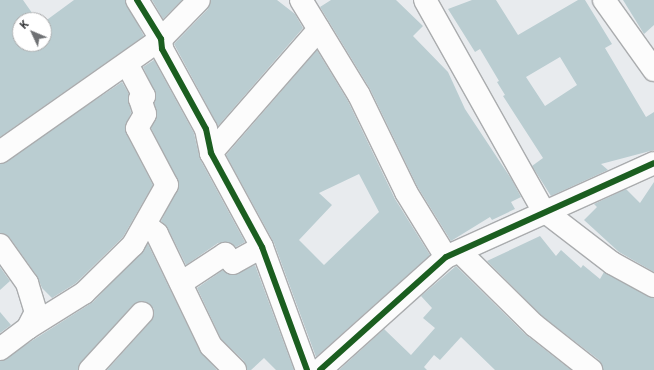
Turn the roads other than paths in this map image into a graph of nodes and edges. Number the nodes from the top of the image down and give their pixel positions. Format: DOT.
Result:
graph roads {
  1 [pos="137,0"];
  2 [pos="199,0"];
  3 [pos="301,0"];
  4 [pos="425,0"];
  5 [pos="604,0"];
  6 [pos="319,29"];
  7 [pos="160,39"];
  8 [pos="127,64"];
  9 [pos="654,70"];
  10 [pos="0,152"];
  11 [pos="211,153"];
  12 [pos="654,163"];
  13 [pos="543,210"];
  14 [pos="146,225"];
  15 [pos="0,244"];
  16 [pos="262,247"];
  17 [pos="453,255"];
  18 [pos="181,283"];
  19 [pos="654,286"];
  20 [pos="142,312"];
  21 [pos="28,328"];
  22 [pos="0,349"];
  23 [pos="90,370"];
  24 [pos="235,370"];
  25 [pos="307,370"];
  26 [pos="320,370"];
  27 [pos="591,370"];
  1 -- 7 [label="street"];
  2 -- 7 [label="street"];
  3 -- 6 [label="street"];
  4 -- 13 [label="street"];
  5 -- 9 [label="street"];
  6 -- 11 [label="street"];
  6 -- 17 [label="street"];
  7 -- 8 [label="street"];
  7 -- 11 [label="street"];
  8 -- 10 [label="street"];
  8 -- 14 [label="street"];
  11 -- 16 [label="street"];
  12 -- 13 [label="street"];
  13 -- 17 [label="street"];
  13 -- 19 [label="street"];
  14 -- 18 [label="street"];
  14 -- 21 [label="street"];
  15 -- 21 [label="street"];
  16 -- 18 [label="street"];
  16 -- 25 [label="street"];
  17 -- 26 [label="street"];
  17 -- 27 [label="street"];
  18 -- 24 [label="street"];
  20 -- 23 [label="street"];
  21 -- 22 [label="street"];
}
